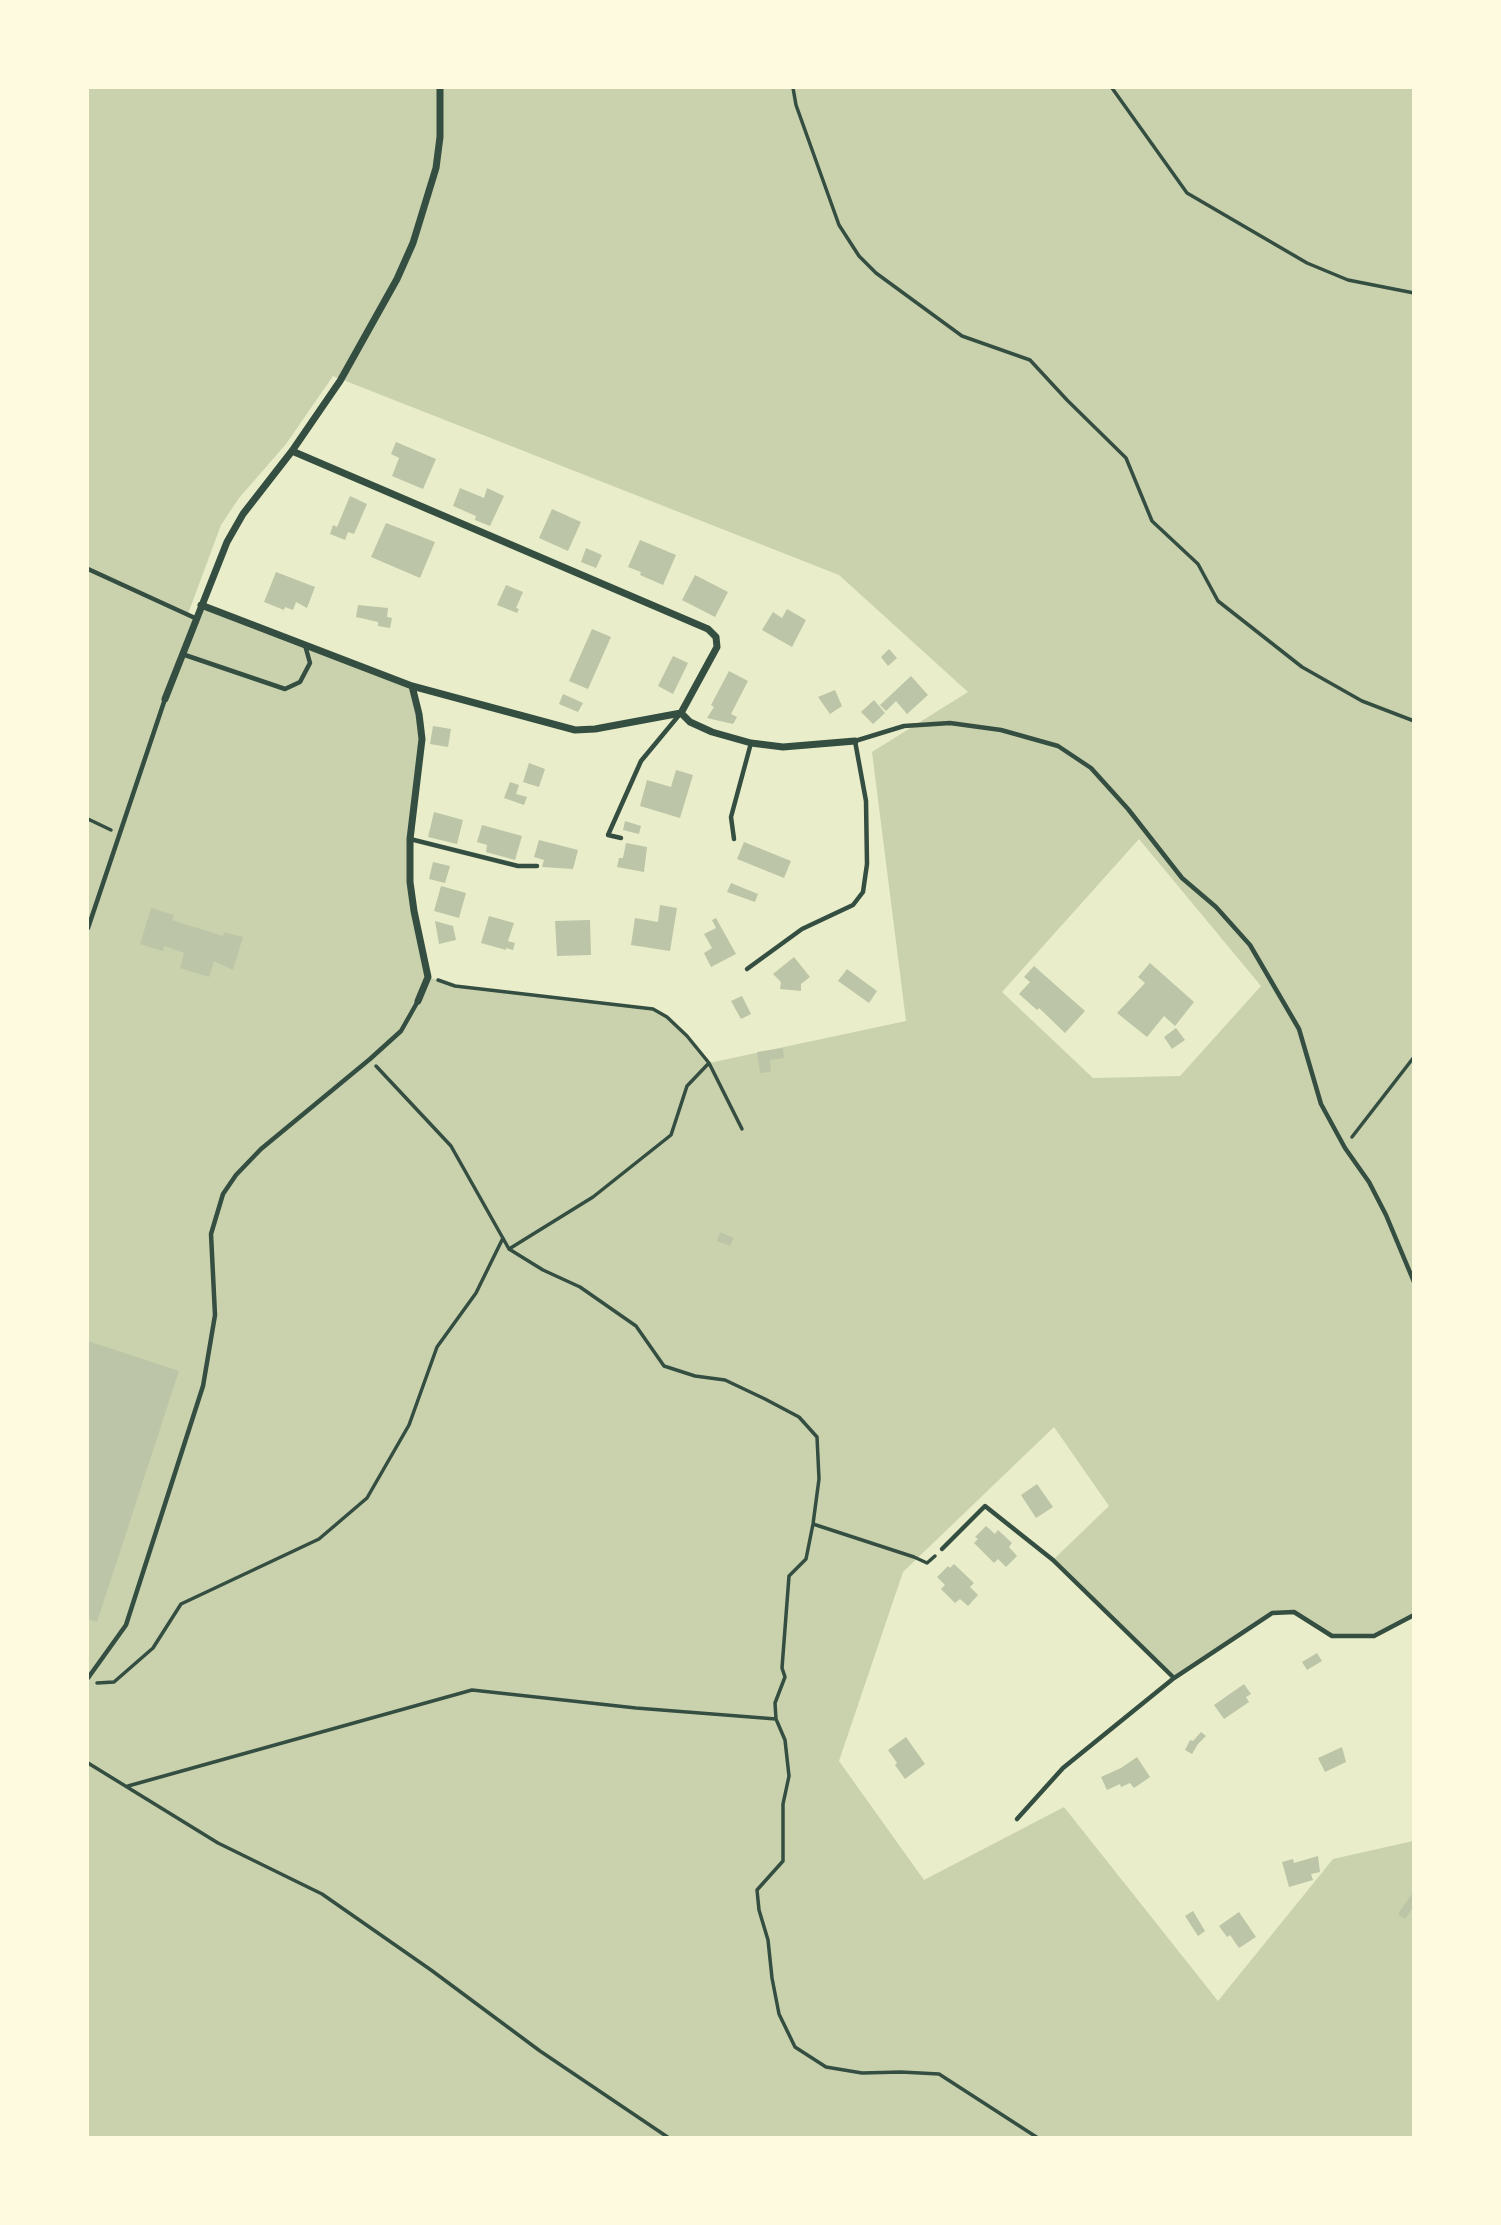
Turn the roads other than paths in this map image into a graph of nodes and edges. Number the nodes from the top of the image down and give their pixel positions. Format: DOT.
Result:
graph roads {
  1 [pos="440,88"];
  2 [pos="292,451"];
  3 [pos="88,569"];
  4 [pos="201,605"];
  5 [pos="195,618"];
  6 [pos="305,644"];
  7 [pos="182,654"];
  8 [pos="412,686"];
  9 [pos="165,699"];
  10 [pos="681,713"];
  11 [pos="855,741"];
  12 [pos="751,743"];
  13 [pos="621,838"];
  14 [pos="410,839"];
  15 [pos="734,839"];
  16 [pos="537,866"];
  17 [pos="88,928"];
  18 [pos="747,969"];
  19 [pos="418,1001"];
  20 [pos="1413,1282"];
  21 [pos="942,1549"];
  22 [pos="1413,1615"];
  23 [pos="88,1678"];
  24 [pos="1174,1678"];
  25 [pos="1017,1819"];
  1 -- 2 [label="street"];
  2 -- 4 [label="street"];
  2 -- 10 [label="street"];
  3 -- 5 [label="lane"];
  4 -- 5 [label="street"];
  4 -- 6 [label="street"];
  5 -- 7 [label="street"];
  6 -- 7 [label="lane"];
  6 -- 8 [label="street"];
  7 -- 9 [label="street"];
  8 -- 10 [label="street"];
  8 -- 14 [label="street"];
  9 -- 17 [label="lane"];
  10 -- 12 [label="street"];
  10 -- 13 [label="lane"];
  11 -- 12 [label="street"];
  11 -- 18 [label="lane"];
  11 -- 20 [label="lane"];
  12 -- 15 [label="lane"];
  14 -- 16 [label="lane"];
  14 -- 19 [label="street"];
  19 -- 23 [label="lane"];
  21 -- 24 [label="lane"];
  22 -- 24 [label="lane"];
  24 -- 25 [label="lane"];
}
